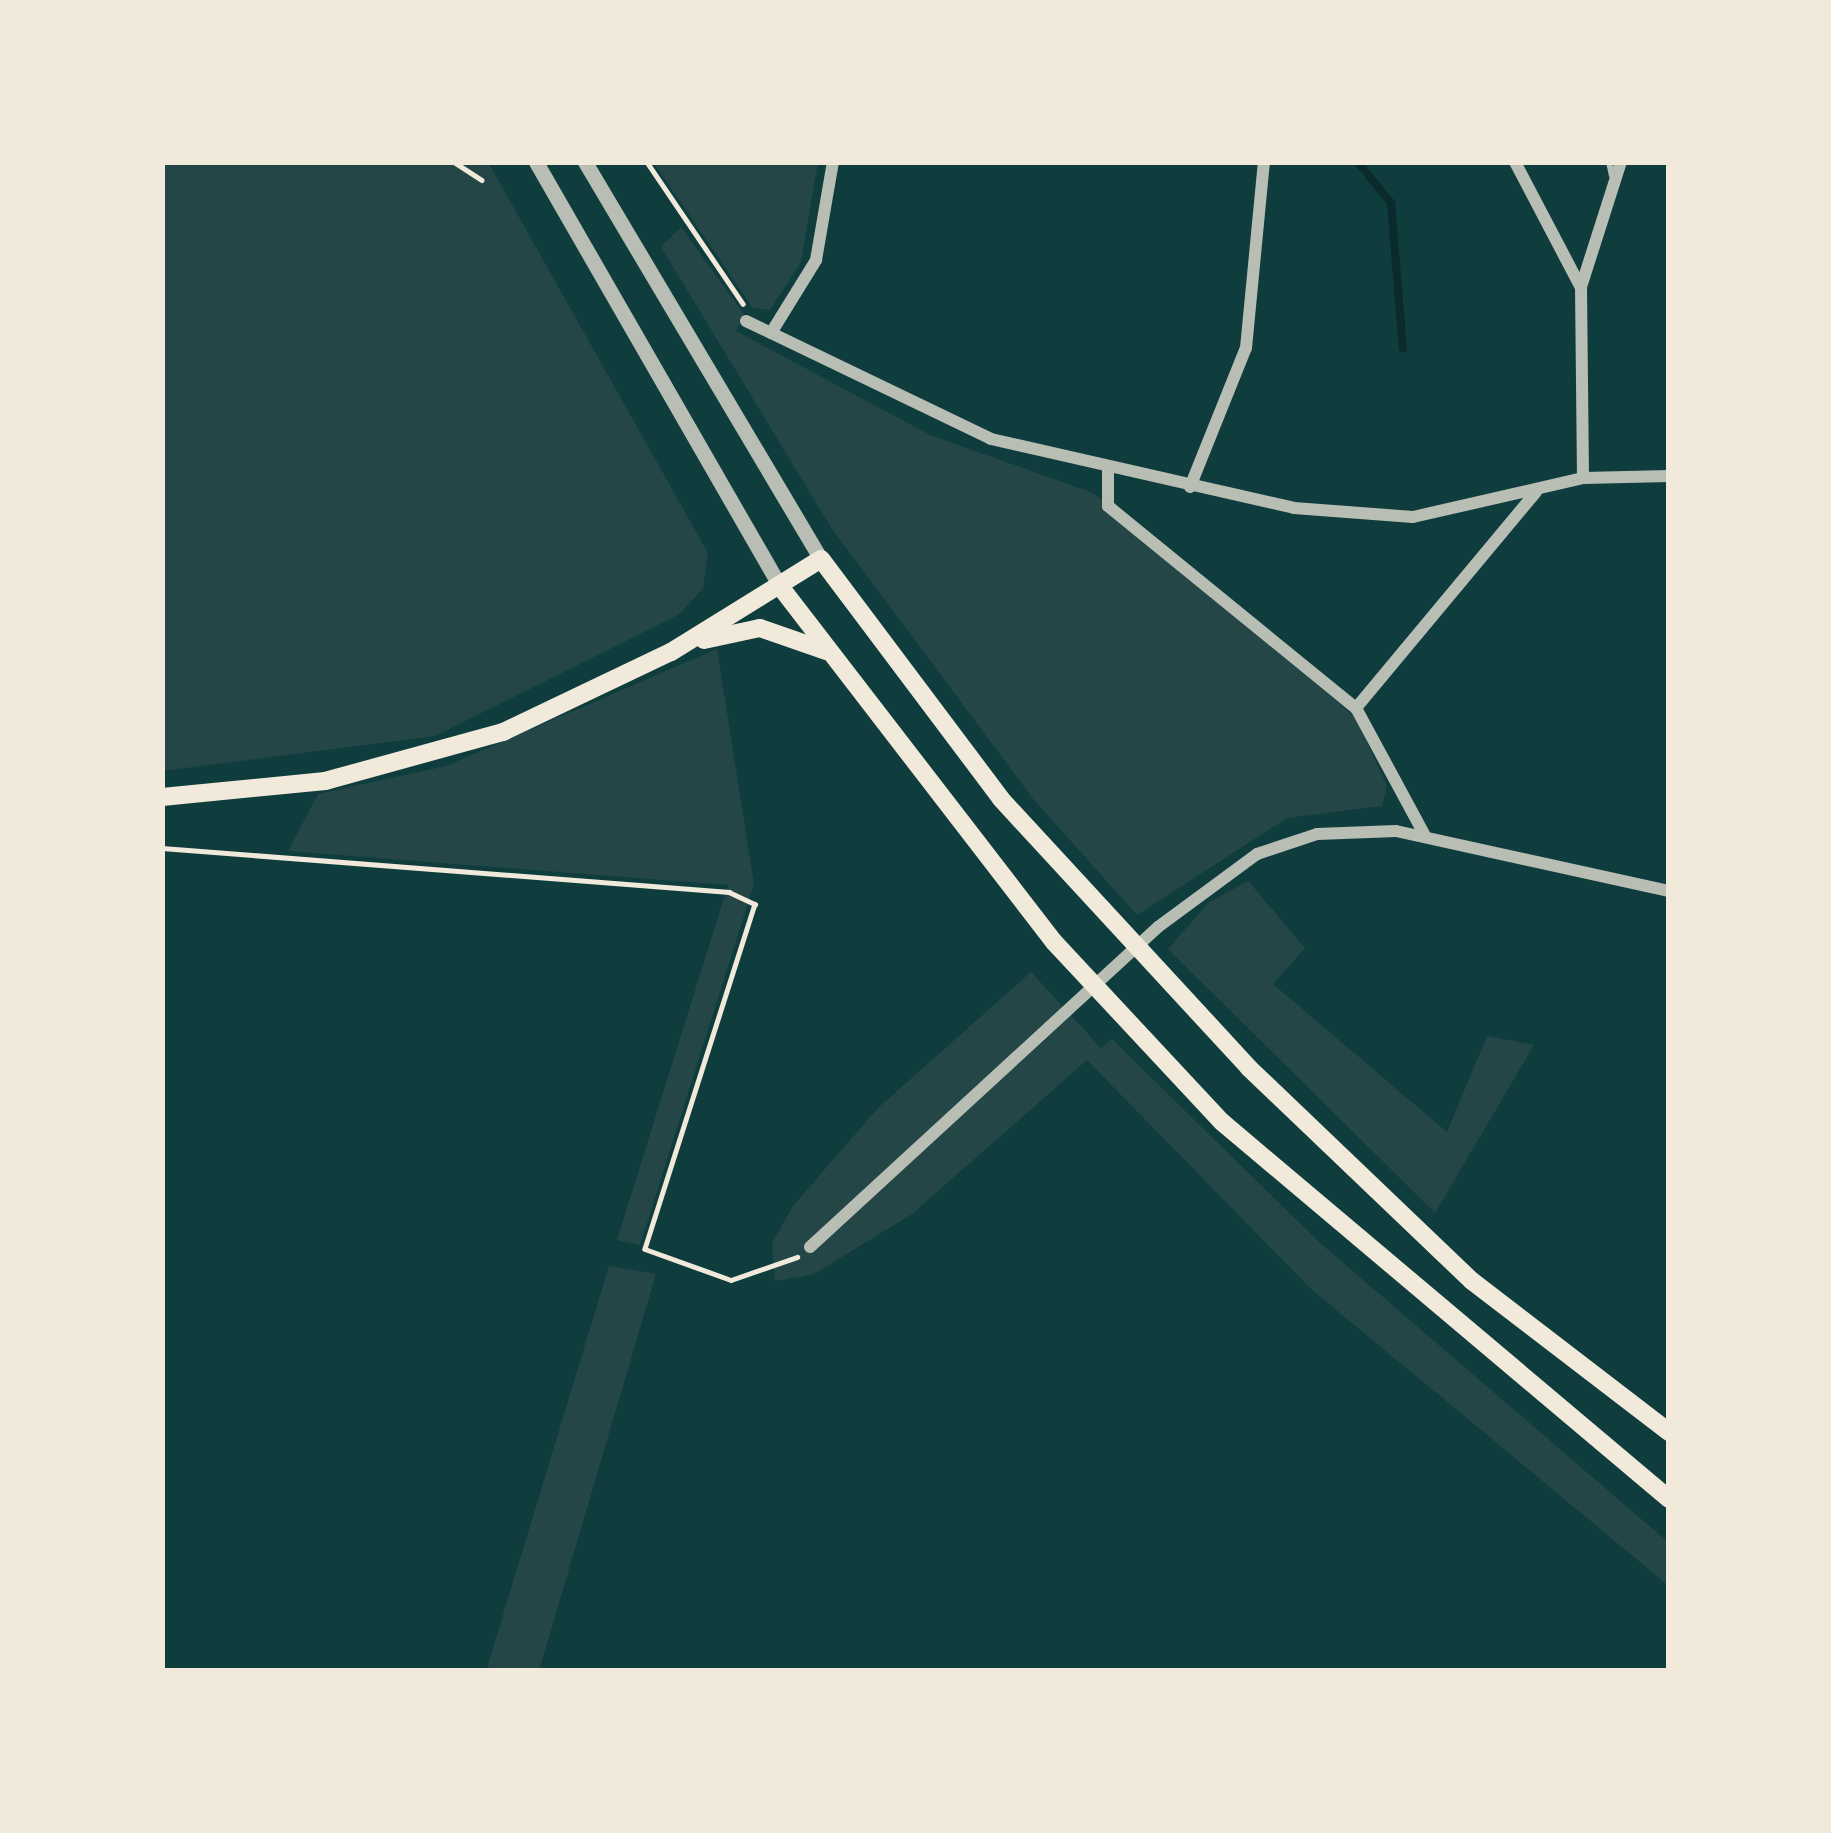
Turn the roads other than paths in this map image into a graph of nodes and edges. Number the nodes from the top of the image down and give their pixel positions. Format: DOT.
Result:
graph roads {
  1 [pos="536,162"];
  2 [pos="585,162"];
  3 [pos="833,162"];
  4 [pos="1264,162"];
  5 [pos="1515,162"];
  6 [pos="1622,162"];
  7 [pos="1611,169"];
  8 [pos="1581,287"];
  9 [pos="746,321"];
  10 [pos="771,333"];
  11 [pos="1108,470"];
  12 [pos="1669,476"];
  13 [pos="1583,478"];
  14 [pos="1190,487"];
  15 [pos="1538,490"];
  16 [pos="821,559"];
  17 [pos="779,584"];
  18 [pos="671,652"];
  19 [pos="827,652"];
  20 [pos="1356,708"];
  21 [pos="162,797"];
  22 [pos="1424,834"];
  23 [pos="1669,891"];
  24 [pos="810,1247"];
  25 [pos="1669,1432"];
  26 [pos="1669,1499"];
  1 -- 17 [label="street"];
  2 -- 16 [label="street"];
  3 -- 10 [label="street"];
  4 -- 14 [label="street"];
  5 -- 8 [label="street"];
  6 -- 7 [label="street"];
  7 -- 8 [label="street"];
  8 -- 13 [label="street"];
  9 -- 10 [label="street"];
  10 -- 11 [label="street"];
  11 -- 14 [label="street"];
  11 -- 20 [label="street"];
  12 -- 13 [label="street"];
  13 -- 15 [label="street"];
  14 -- 15 [label="street"];
  15 -- 20 [label="street"];
  16 -- 17 [label="main road"];
  16 -- 25 [label="main road"];
  17 -- 18 [label="main road"];
  17 -- 19 [label="main road"];
  18 -- 19 [label="main road"];
  18 -- 21 [label="main road"];
  19 -- 26 [label="main road"];
  20 -- 22 [label="street"];
  22 -- 23 [label="street"];
  22 -- 24 [label="street"];
}
